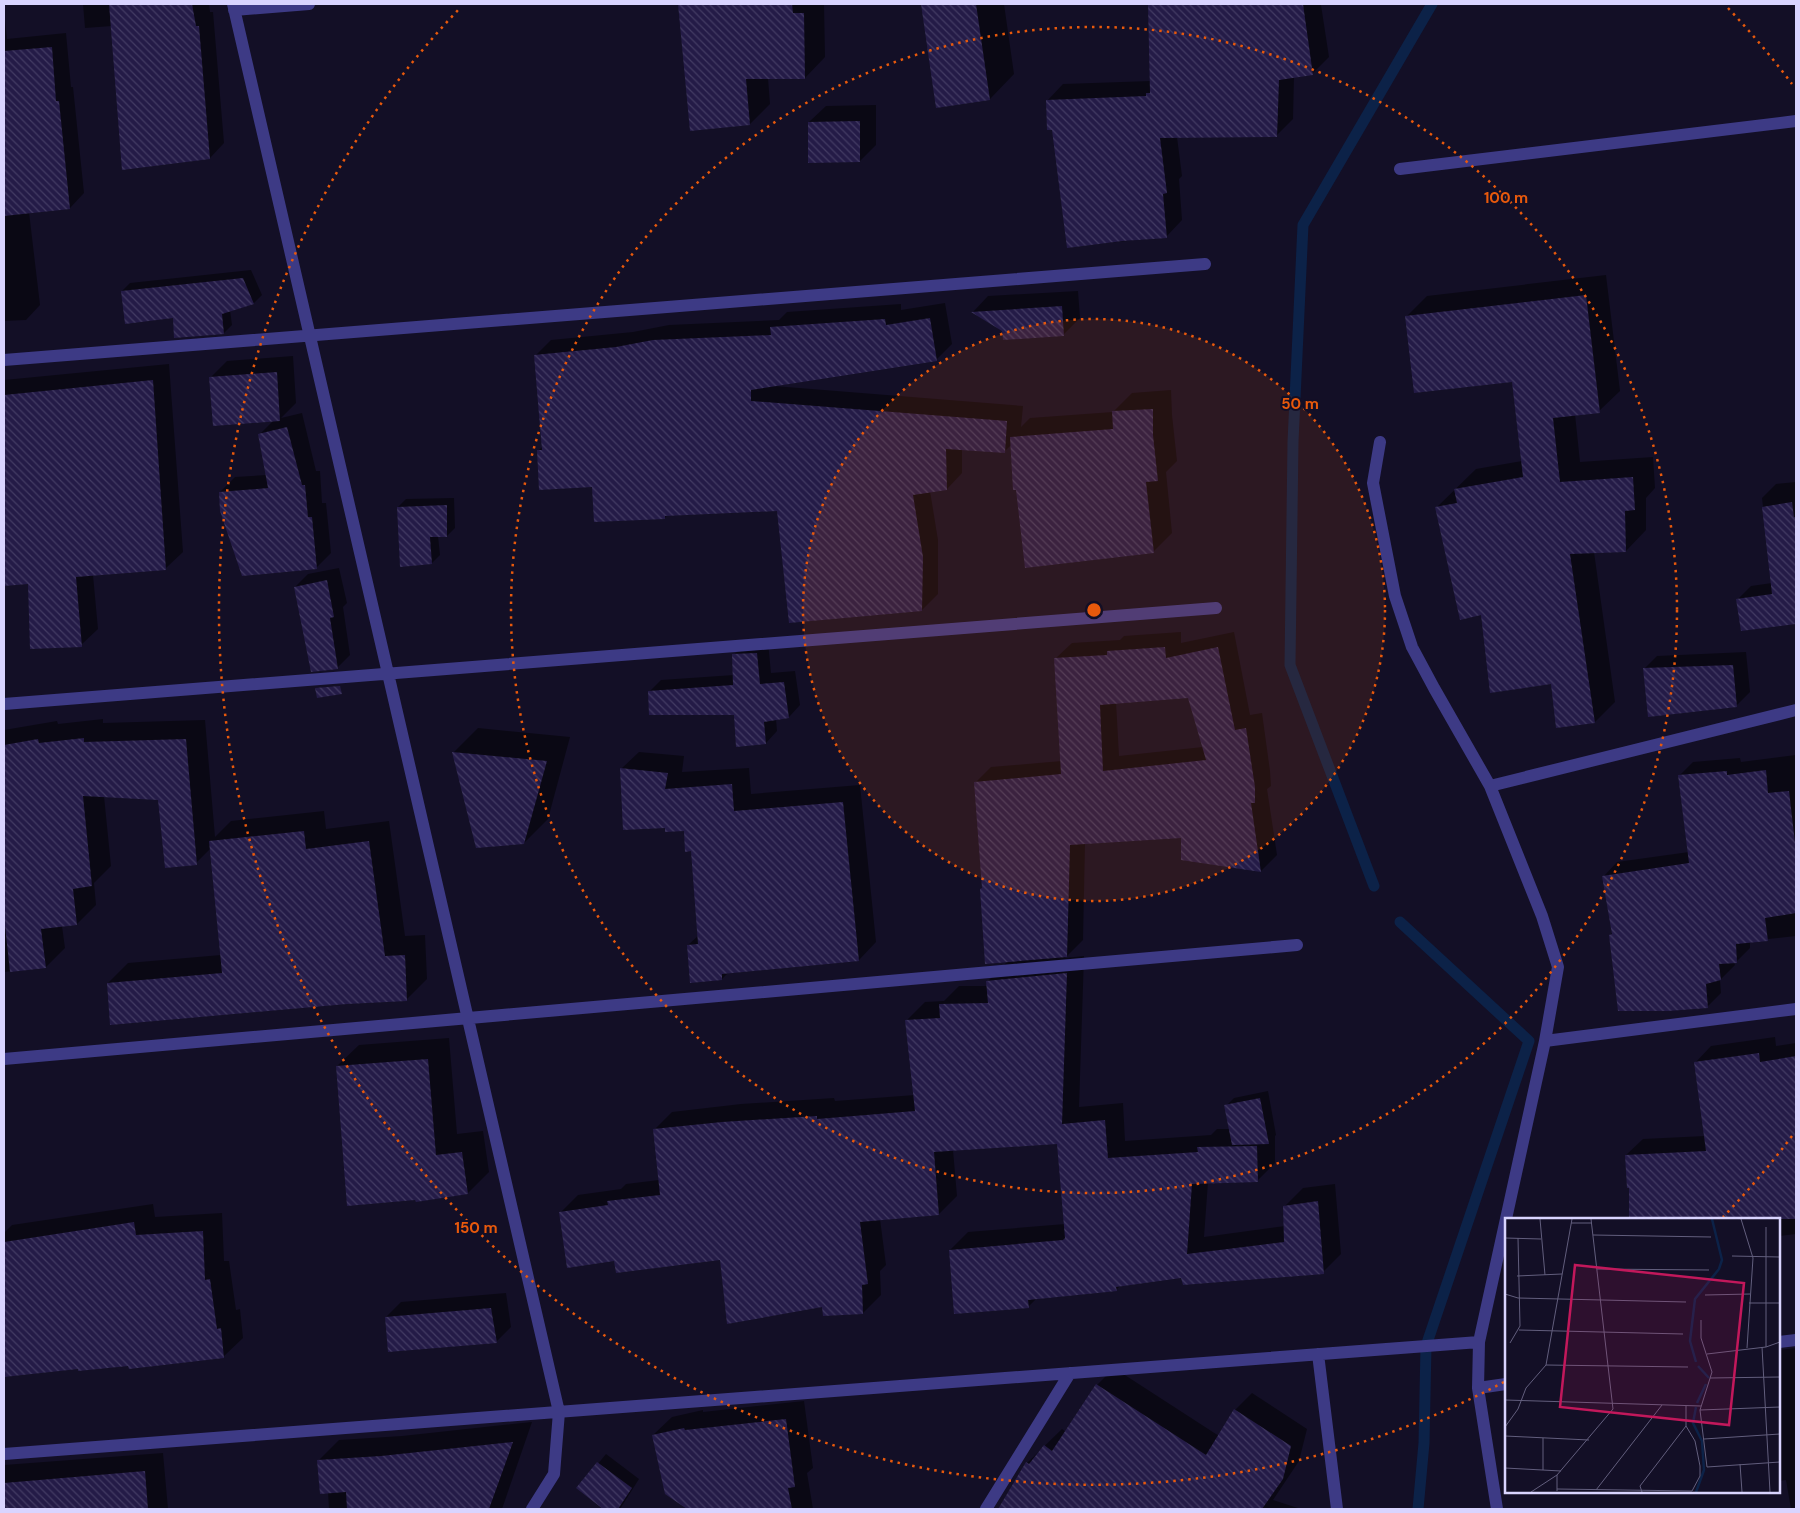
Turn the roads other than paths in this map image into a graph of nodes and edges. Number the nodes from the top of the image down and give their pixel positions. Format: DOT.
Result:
graph roads {
  1 [pos="308,4"];
  2 [pos="234,7"];
  3 [pos="1796,121"];
  4 [pos="1400,168"];
  5 [pos="1204,264"];
  6 [pos="310,336"];
  7 [pos="4,360"];
  8 [pos="1380,442"];
  9 [pos="1216,608"];
  10 [pos="388,674"];
  11 [pos="4,704"];
  12 [pos="1796,710"];
  13 [pos="1490,786"];
  14 [pos="1297,945"];
  15 [pos="1796,1009"];
  16 [pos="468,1018"];
  17 [pos="1545,1041"];
  18 [pos="4,1059"];
  19 [pos="1506,1218"];
  20 [pos="1505,1223"];
  21 [pos="1796,1340"];
  22 [pos="1479,1342"];
  23 [pos="1780,1342"];
  24 [pos="1318,1354"];
  25 [pos="1070,1373"];
  26 [pos="1505,1384"];
  27 [pos="1478,1388"];
  28 [pos="559,1412"];
  29 [pos="4,1454"];
  30 [pos="532,1509"];
  31 [pos="986,1509"];
  32 [pos="1337,1509"];
  33 [pos="1498,1509"];
  1 -- 2 [label="street"];
  2 -- 6 [label="street"];
  3 -- 4 [label="street"];
  5 -- 6 [label="street"];
  6 -- 7 [label="street"];
  6 -- 10 [label="street"];
  8 -- 13 [label="street"];
  9 -- 10 [label="street"];
  10 -- 11 [label="street"];
  10 -- 16 [label="street"];
  12 -- 13 [label="street"];
  13 -- 17 [label="street"];
  14 -- 16 [label="street"];
  15 -- 17 [label="street"];
  16 -- 18 [label="street"];
  16 -- 28 [label="street"];
  17 -- 19 [label="street"];
  20 -- 22 [label="street"];
  21 -- 23 [label="street"];
  22 -- 24 [label="street"];
  22 -- 27 [label="street"];
  24 -- 25 [label="street"];
  24 -- 32 [label="street"];
  25 -- 28 [label="street"];
  25 -- 31 [label="street"];
  26 -- 27 [label="street"];
  27 -- 33 [label="street"];
  28 -- 29 [label="street"];
  28 -- 30 [label="street"];
}
